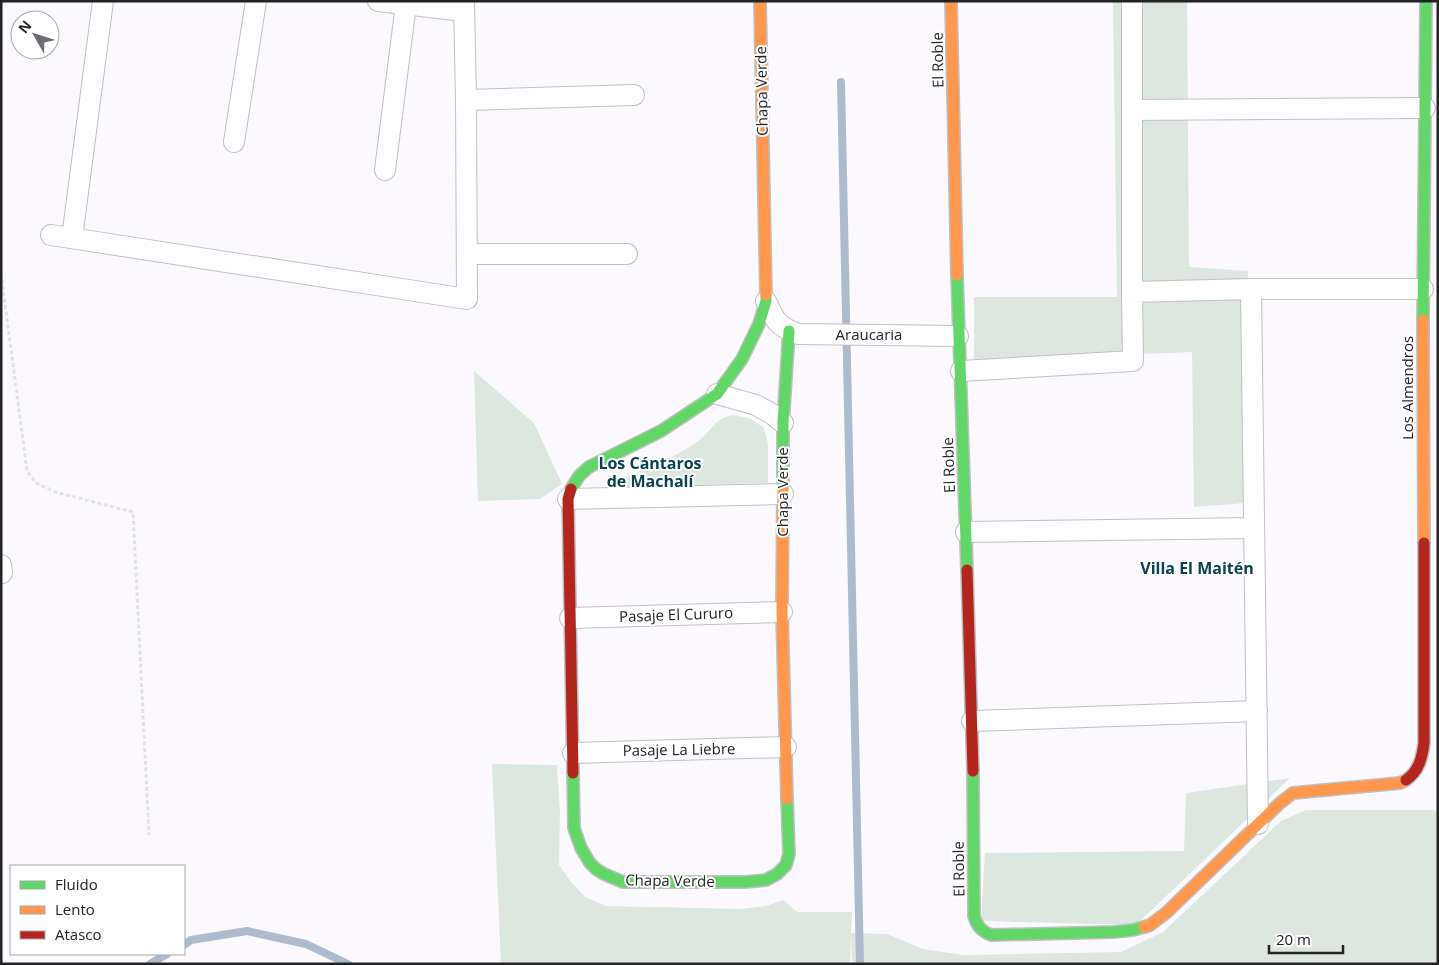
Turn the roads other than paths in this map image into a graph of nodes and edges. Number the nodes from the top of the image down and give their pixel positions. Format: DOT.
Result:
graph roads {
  1 [pos="103,1"];
  2 [pos="256,1"];
  3 [pos="378,1"];
  4 [pos="760,1"];
  5 [pos="952,1"];
  6 [pos="1132,1"];
  7 [pos="1426,1"];
  8 [pos="406,4"];
  9 [pos="464,6"];
  10 [pos="634,95"];
  11 [pos="466,100"];
  12 [pos="1425,108"];
  13 [pos="1132,110"];
  14 [pos="234,142"];
  15 [pos="385,170"];
  16 [pos="1432,188"];
  17 [pos="50,235"];
  18 [pos="72,238"];
  19 [pos="467,254"];
  20 [pos="628,254"];
  21 [pos="1423,288"];
  22 [pos="1251,289"];
  23 [pos="1132,292"];
  24 [pos="766,301"];
  25 [pos="786,329"];
  26 [pos="958,336"];
  27 [pos="961,371"];
  28 [pos="717,394"];
  29 [pos="783,423"];
  30 [pos="783,494"];
  31 [pos="568,499"];
  32 [pos="1254,528"];
  33 [pos="966,532"];
  34 [pos="782,612"];
  35 [pos="570,618"];
  36 [pos="1257,711"];
  37 [pos="972,721"];
  38 [pos="786,748"];
  39 [pos="572,753"];
  40 [pos="1258,824"];
  1 -- 18 [label="street"];
  2 -- 14 [label="street"];
  3 -- 8 [label="street"];
  4 -- 24 [label="street, Chapa Verde"];
  5 -- 26 [label="street, El Roble"];
  6 -- 13 [label="street"];
  7 -- 12 [label="street, Los Almendros"];
  8 -- 9 [label="street"];
  8 -- 15 [label="street"];
  9 -- 11 [label="street"];
  10 -- 11 [label="street"];
  11 -- 19 [label="street"];
  12 -- 13 [label="street"];
  12 -- 16 [label="street, Los Almendros"];
  13 -- 23 [label="street"];
  16 -- 21 [label="street, Los Almendros"];
  17 -- 18 [label="street"];
  18 -- 19 [label="street"];
  19 -- 20 [label="street"];
  21 -- 22 [label="street"];
  21 -- 40 [label="street, Los Almendros"];
  22 -- 23 [label="street"];
  22 -- 32 [label="street"];
  23 -- 27 [label="street"];
  24 -- 25 [label="street, Chapa Verde"];
  24 -- 28 [label="street, Chapa Verde"];
  25 -- 26 [label="street, Araucaria"];
  25 -- 29 [label="street, Chapa Verde"];
  26 -- 27 [label="street, El Roble"];
  27 -- 33 [label="street, El Roble"];
  28 -- 29 [label="street"];
  28 -- 31 [label="street, Chapa Verde"];
  29 -- 30 [label="street, Chapa Verde"];
  30 -- 31 [label="street"];
  30 -- 34 [label="street, Chapa Verde"];
  31 -- 35 [label="street, Chapa Verde"];
  32 -- 33 [label="street"];
  32 -- 36 [label="street"];
  33 -- 37 [label="street, El Roble"];
  34 -- 35 [label="street, Pasaje El Cururo"];
  34 -- 38 [label="street, Chapa Verde"];
  35 -- 39 [label="street, Chapa Verde"];
  36 -- 37 [label="street"];
  36 -- 40 [label="street"];
  37 -- 40 [label="street, El Roble"];
  38 -- 39 [label="street, Pasaje La Liebre"];
  38 -- 39 [label="street, Chapa Verde"];
}
